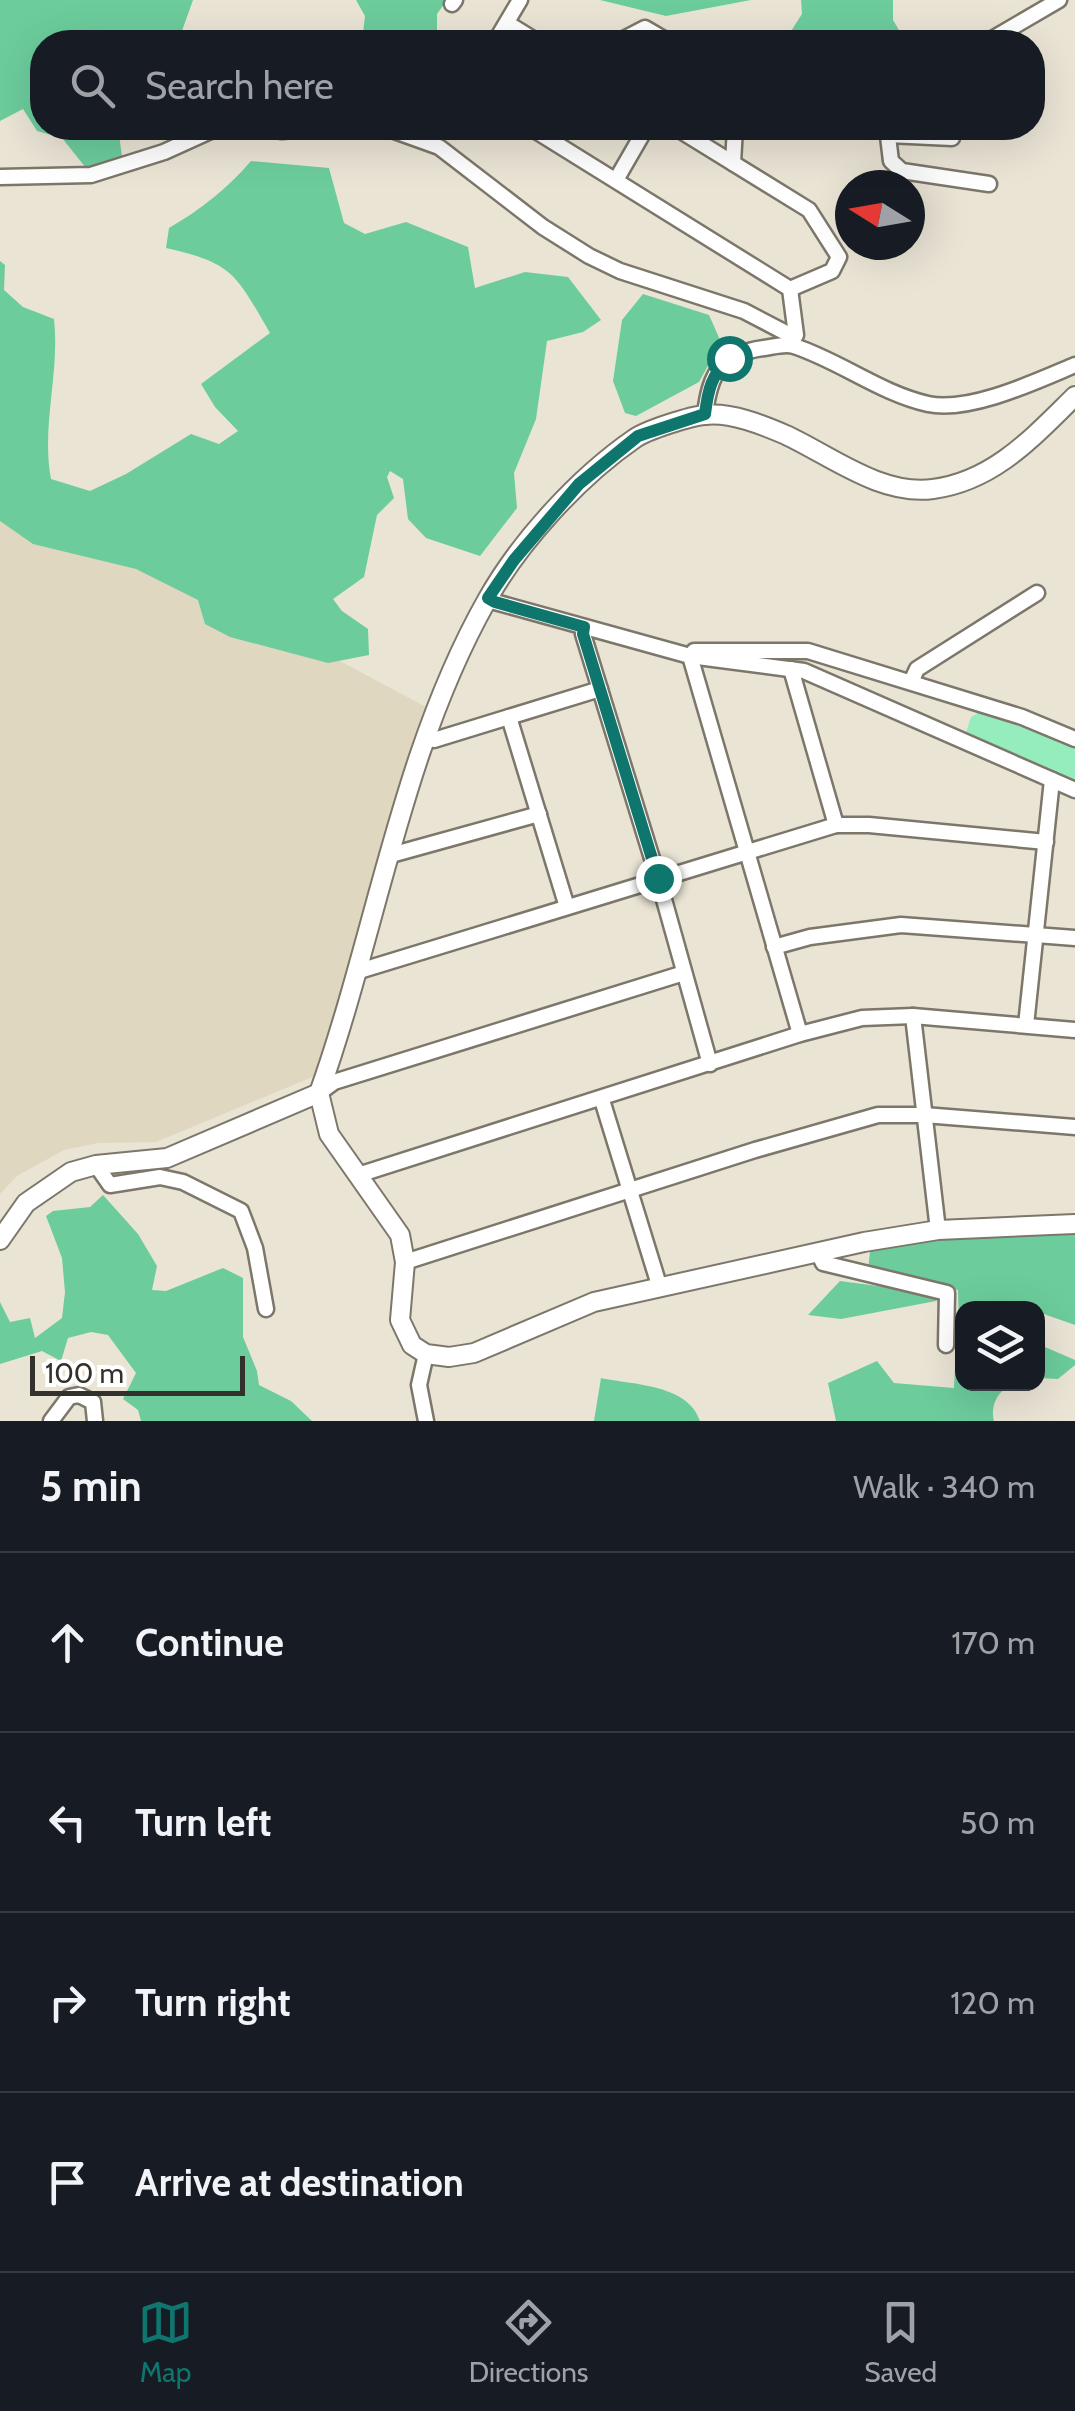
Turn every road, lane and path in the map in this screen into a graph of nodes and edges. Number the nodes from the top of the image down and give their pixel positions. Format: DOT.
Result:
graph roads {
  1 [pos="520,0"];
  2 [pos="1059,0"];
  3 [pos="507,23"];
  4 [pos="503,30"];
  5 [pos="518,30"];
  6 [pos="1007,30"];
  7 [pos="190,140"];
  8 [pos="421,140"];
  9 [pos="551,140"];
  10 [pos="639,140"];
  11 [pos="696,140"];
  12 [pos="734,140"];
  13 [pos="888,140"];
  14 [pos="733,163"];
  15 [pos="0,177"];
  16 [pos="616,180"];
  17 [pos="989,184"];
  18 [pos="790,289"];
  19 [pos="790,344"];
  20 [pos="1075,365"];
  21 [pos="1075,396"];
  22 [pos="705,414"];
  23 [pos="1037,592"];
  24 [pos="488,598"];
  25 [pos="584,627"];
  26 [pos="690,656"];
  27 [pos="792,669"];
  28 [pos="911,682"];
  29 [pos="600,689"];
  30 [pos="509,717"];
  31 [pos="426,738"];
  32 [pos="1075,738"];
  33 [pos="1052,780"];
  34 [pos="1075,790"];
  35 [pos="539,814"];
  36 [pos="836,825"];
  37 [pos="1046,842"];
  38 [pos="746,851"];
  39 [pos="391,855"];
  40 [pos="658,878"];
  41 [pos="567,906"];
  42 [pos="1037,936"];
  43 [pos="1075,938"];
  44 [pos="774,947"];
  45 [pos="356,972"];
  46 [pos="684,973"];
  47 [pos="913,1016"];
  48 [pos="1026,1026"];
  49 [pos="1075,1030"];
  50 [pos="800,1034"];
  51 [pos="710,1064"];
  52 [pos="318,1093"];
  53 [pos="602,1100"];
  54 [pos="924,1115"];
  55 [pos="1075,1127"];
  56 [pos="96,1165"];
  57 [pos="358,1176"];
  58 [pos="628,1190"];
  59 [pos="1075,1224"];
  60 [pos="938,1230"];
  61 [pos="0,1240"];
  62 [pos="818,1252"];
  63 [pos="406,1262"];
  64 [pos="660,1285"];
  65 [pos="266,1309"];
  66 [pos="946,1346"];
  67 [pos="426,1354"];
  68 [pos="50,1421"];
  69 [pos="95,1421"];
  70 [pos="426,1421"];
  1 -- 3 [label="street"];
  2 -- 6 [label="street"];
  3 -- 4 [label="street"];
  3 -- 5 [label="street"];
  7 -- 15 [label="street"];
  8 -- 19 [label="street"];
  9 -- 16 [label="street"];
  10 -- 16 [label="street"];
  11 -- 14 [label="street"];
  12 -- 14 [label="street"];
  13 -- 17 [label="street"];
  14 -- 18 [label="street"];
  16 -- 18 [label="street"];
  18 -- 19 [label="street"];
  19 -- 20 [label="street"];
  19 -- 22 [label="street"];
  21 -- 22 [label="street"];
  22 -- 24 [label="street"];
  23 -- 28 [label="street"];
  24 -- 25 [label="street"];
  24 -- 31 [label="street"];
  25 -- 26 [label="street"];
  25 -- 29 [label="street"];
  26 -- 27 [label="street"];
  26 -- 28 [label="street"];
  26 -- 38 [label="street"];
  27 -- 33 [label="street"];
  27 -- 36 [label="street"];
  28 -- 32 [label="street"];
  29 -- 30 [label="street"];
  29 -- 40 [label="street"];
  30 -- 31 [label="street"];
  30 -- 35 [label="street"];
  31 -- 39 [label="street"];
  33 -- 34 [label="street"];
  33 -- 37 [label="street"];
  35 -- 39 [label="street"];
  35 -- 41 [label="street"];
  36 -- 37 [label="street"];
  36 -- 38 [label="street"];
  37 -- 42 [label="street"];
  38 -- 40 [label="street"];
  38 -- 44 [label="street"];
  39 -- 45 [label="street"];
  40 -- 41 [label="street"];
  40 -- 46 [label="street"];
  41 -- 45 [label="street"];
  42 -- 43 [label="street"];
  42 -- 44 [label="street"];
  42 -- 48 [label="street"];
  44 -- 50 [label="street"];
  45 -- 52 [label="street"];
  46 -- 51 [label="street"];
  46 -- 52 [label="street"];
  47 -- 48 [label="street"];
  47 -- 50 [label="street"];
  47 -- 54 [label="street"];
  48 -- 49 [label="street"];
  50 -- 51 [label="street"];
  51 -- 53 [label="street"];
  52 -- 56 [label="street"];
  52 -- 57 [label="street"];
  53 -- 57 [label="street"];
  53 -- 58 [label="street"];
  54 -- 55 [label="street"];
  54 -- 58 [label="street"];
  54 -- 60 [label="street"];
  56 -- 61 [label="street"];
  56 -- 65 [label="street"];
  57 -- 63 [label="street"];
  58 -- 63 [label="street"];
  58 -- 64 [label="street"];
  59 -- 60 [label="street"];
  60 -- 62 [label="street"];
  62 -- 64 [label="street"];
  62 -- 66 [label="street"];
  63 -- 67 [label="street"];
  64 -- 67 [label="street"];
  67 -- 70 [label="street"];
  68 -- 69 [label="street"];
}
